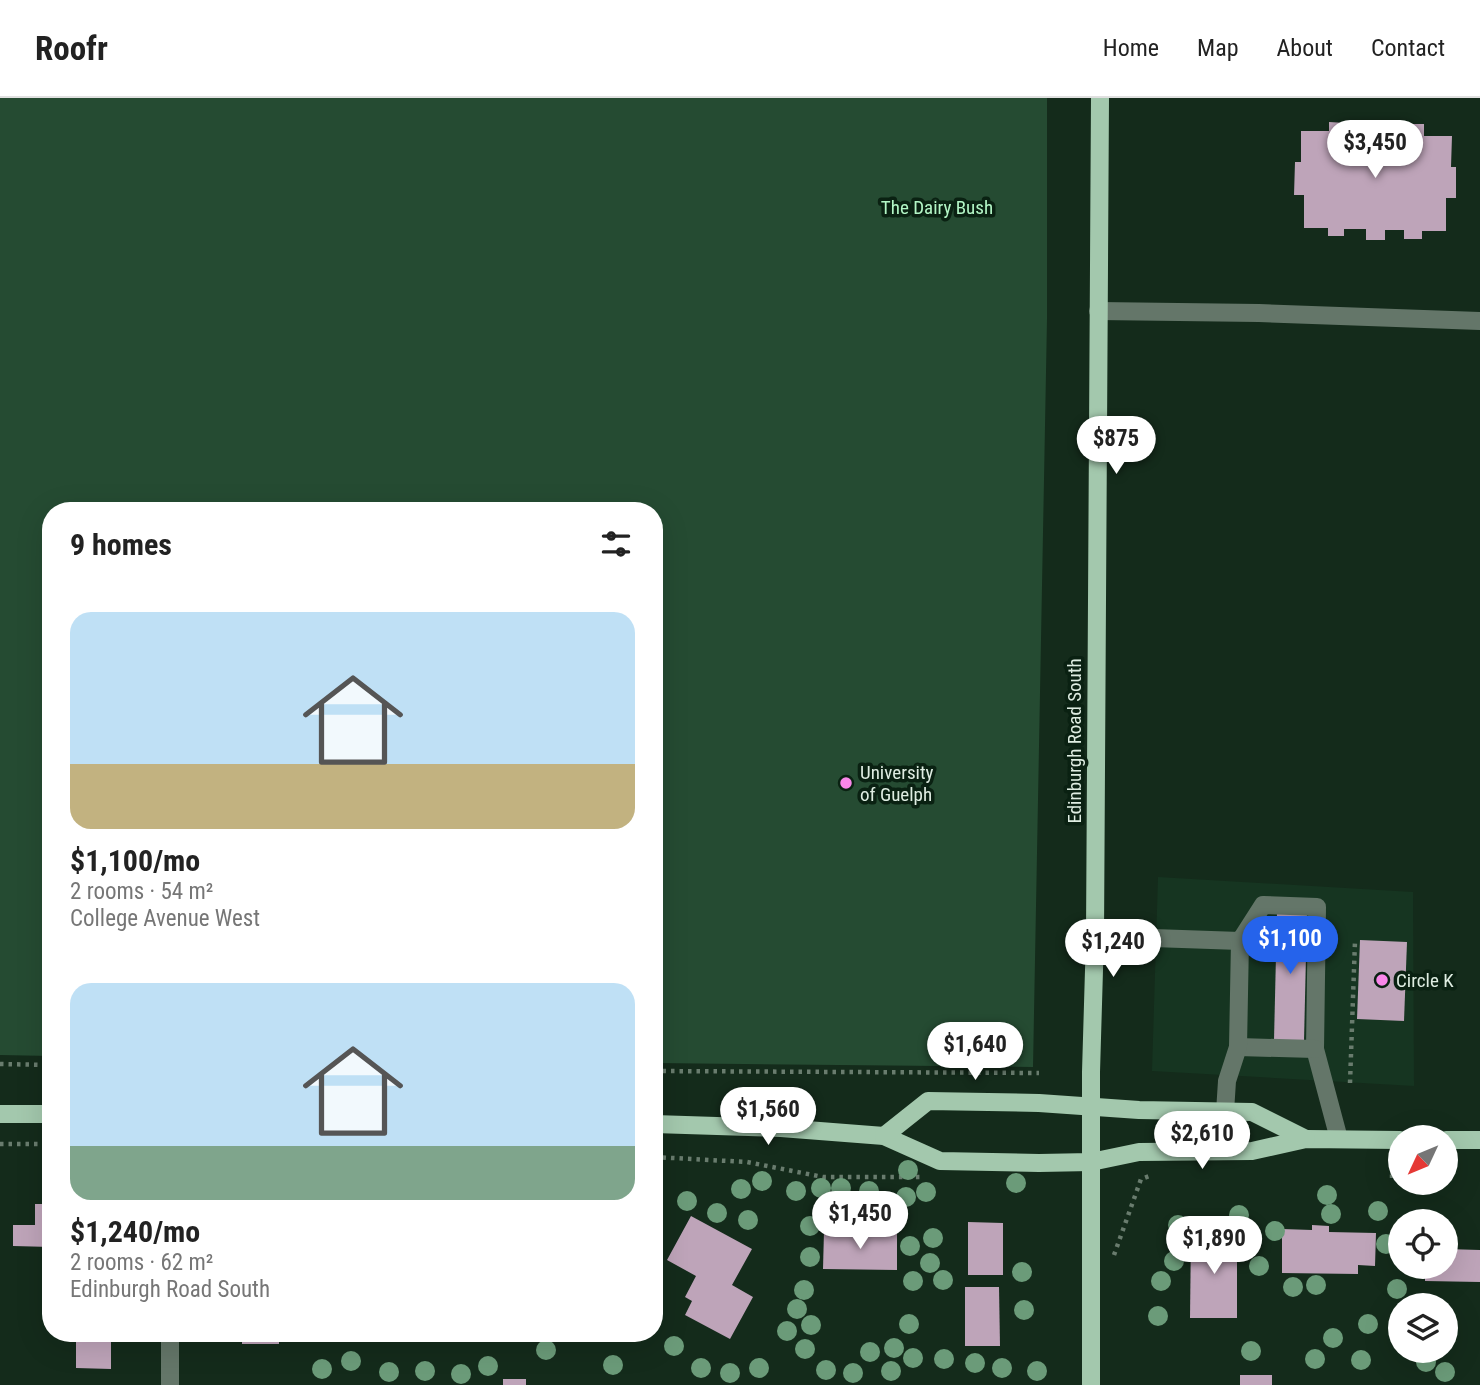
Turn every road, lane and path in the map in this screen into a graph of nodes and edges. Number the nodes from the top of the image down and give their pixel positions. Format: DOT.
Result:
graph roads {
  1 [pos="1100,98"];
  2 [pos="1098,311"];
  3 [pos="1480,321"];
  4 [pos="1095,936"];
  5 [pos="1240,941"];
  6 [pos="1355,941"];
  7 [pos="1238,1047"];
  8 [pos="1315,1049"];
  9 [pos="0,1064"];
  10 [pos="42,1065"];
  11 [pos="663,1071"];
  12 [pos="1039,1073"];
  13 [pos="1350,1083"];
  14 [pos="1091,1105"];
  15 [pos="1225,1112"];
  16 [pos="0,1114"];
  17 [pos="42,1114"];
  18 [pos="663,1124"];
  19 [pos="884,1136"];
  20 [pos="1306,1139"];
  21 [pos="1339,1139"];
  22 [pos="1388,1140"];
  23 [pos="1458,1140"];
  24 [pos="1480,1140"];
  25 [pos="0,1144"];
  26 [pos="42,1144"];
  27 [pos="663,1157"];
  28 [pos="1091,1162"];
  29 [pos="1159,1173"];
  30 [pos="931,1177"];
  31 [pos="1111,1263"];
  32 [pos="170,1342"];
  33 [pos="170,1385"];
  34 [pos="1091,1385"];
  1 -- 2 [label="main road, Edinburgh Road South"];
  2 -- 3 [label="street"];
  2 -- 4 [label="main road, Edinburgh Road South"];
  4 -- 5 [label="street"];
  4 -- 14 [label="main road, Edinburgh Road South"];
  5 -- 7 [label="street"];
  5 -- 8 [label="street"];
  6 -- 13 [label="path"];
  7 -- 8 [label="street"];
  7 -- 15 [label="street"];
  8 -- 21 [label="street"];
  9 -- 10 [label="path"];
  11 -- 12 [label="path"];
  14 -- 15 [label="main road"];
  14 -- 19 [label="main road"];
  14 -- 28 [label="main road, Edinburgh Road South"];
  15 -- 20 [label="main road"];
  16 -- 17 [label="main road"];
  18 -- 19 [label="main road"];
  19 -- 28 [label="main road"];
  20 -- 21 [label="main road"];
  20 -- 28 [label="main road"];
  21 -- 22 [label="main road"];
  23 -- 24 [label="main road"];
  25 -- 26 [label="path"];
  27 -- 30 [label="path"];
  28 -- 34 [label="main road, Edinburgh Road South"];
  29 -- 31 [label="path"];
  32 -- 33 [label="street"];
}
